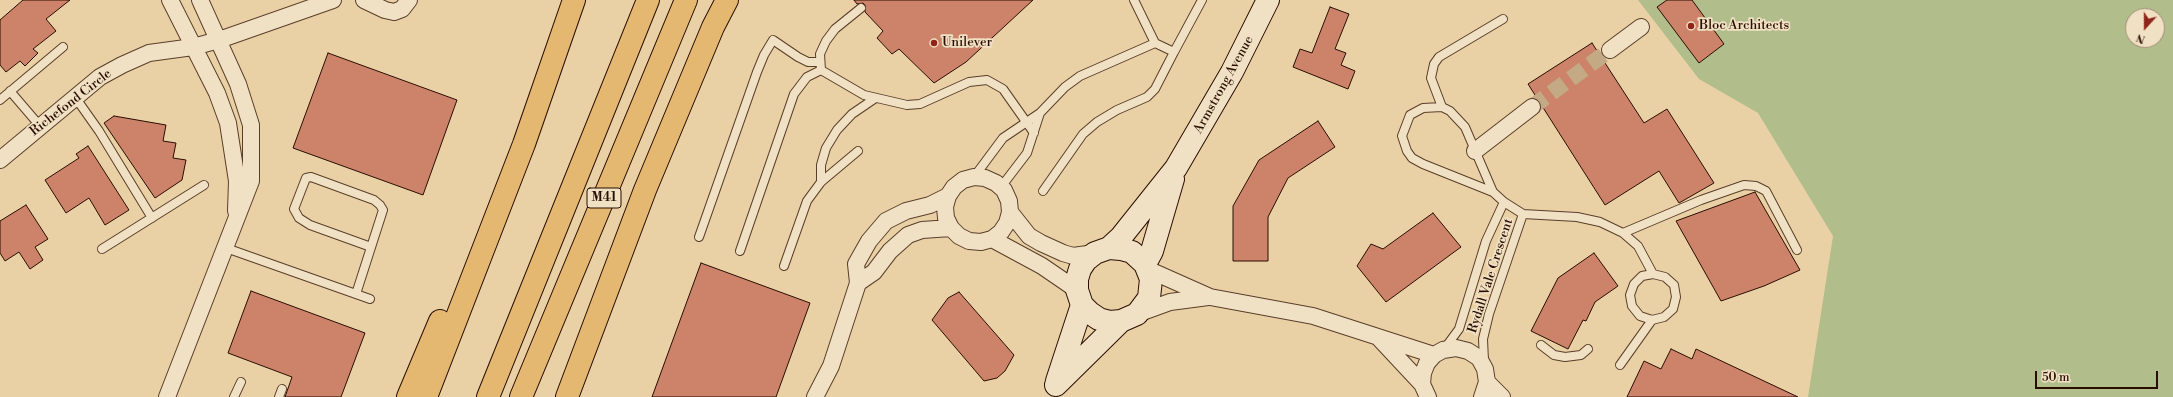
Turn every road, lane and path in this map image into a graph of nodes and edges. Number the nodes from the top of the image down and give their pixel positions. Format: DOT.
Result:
graph roads {
  1 [pos="170,0"];
  2 [pos="200,0"];
  3 [pos="333,0"];
  4 [pos="364,0"];
  5 [pos="409,0"];
  6 [pos="574,0"];
  7 [pos="648,0"];
  8 [pos="686,0"];
  9 [pos="727,0"];
  10 [pos="1134,0"];
  11 [pos="1202,0"];
  12 [pos="1268,0"];
  13 [pos="861,8"];
  14 [pos="1503,19"];
  15 [pos="1641,27"];
  16 [pos="219,40"];
  17 [pos="1154,43"];
  18 [pos="63,47"];
  19 [pos="194,47"];
  20 [pos="1610,50"];
  21 [pos="1174,52"];
  22 [pos="820,66"];
  23 [pos="10,91"];
  24 [pos="75,96"];
  25 [pos="874,99"];
  26 [pos="0,100"];
  27 [pos="1442,107"];
  28 [pos="1532,107"];
  29 [pos="1040,113"];
  30 [pos="1026,122"];
  31 [pos="40,126"];
  32 [pos="1034,133"];
  33 [pos="524,144"];
  34 [pos="858,151"];
  35 [pos="1475,151"];
  36 [pos="0,160"];
  37 [pos="1176,168"];
  38 [pos="974,177"];
  39 [pos="821,182"];
  40 [pos="204,185"];
  41 [pos="1001,188"];
  42 [pos="1043,191"];
  43 [pos="1493,192"];
  44 [pos="948,196"];
  45 [pos="1504,202"];
  46 [pos="1010,212"];
  47 [pos="1523,214"];
  48 [pos="152,218"];
  49 [pos="236,222"];
  50 [pos="951,228"];
  51 [pos="1623,233"];
  52 [pos="699,237"];
  53 [pos="992,239"];
  54 [pos="371,247"];
  55 [pos="226,248"];
  56 [pos="102,250"];
  57 [pos="1797,250"];
  58 [pos="740,251"];
  59 [pos="1102,251"];
  60 [pos="784,266"];
  61 [pos="1146,267"];
  62 [pos="1653,274"];
  63 [pos="858,283"];
  64 [pos="356,294"];
  65 [pos="1080,297"];
  66 [pos="1210,297"];
  67 [pos="370,299"];
  68 [pos="1129,318"];
  69 [pos="1652,320"];
  70 [pos="1377,335"];
  71 [pos="1541,345"];
  72 [pos="1588,349"];
  73 [pos="1438,352"];
  74 [pos="1620,365"];
  75 [pos="1486,376"];
  76 [pos="242,382"];
  77 [pos="1053,391"];
  78 [pos="1423,393"];
  79 [pos="167,397"];
  80 [pos="234,397"];
  81 [pos="408,397"];
  82 [pos="426,397"];
  83 [pos="488,397"];
  84 [pos="521,397"];
  85 [pos="567,397"];
  86 [pos="815,397"];
  87 [pos="1482,397"];
  88 [pos="1502,397"];
  1 -- 19 [label="street"];
  2 -- 16 [label="street"];
  3 -- 16 [label="street, Richefond Circle"];
  4 -- 5 [label="street"];
  6 -- 33 [label="highway"];
  7 -- 83 [label="highway, M41"];
  8 -- 84 [label="highway, M41"];
  9 -- 85 [label="highway"];
  10 -- 17 [label="lane"];
  11 -- 21 [label="lane"];
  12 -- 37 [label="street, Armstrong Avenue"];
  13 -- 22 [label="lane"];
  14 -- 27 [label="lane"];
  15 -- 20 [label="street"];
  16 -- 19 [label="street, Richefond Circle"];
  16 -- 49 [label="street"];
  17 -- 21 [label="lane"];
  17 -- 29 [label="lane"];
  18 -- 23 [label="lane"];
  19 -- 24 [label="street, Richefond Circle"];
  19 -- 49 [label="street"];
  21 -- 42 [label="lane"];
  22 -- 25 [label="lane"];
  22 -- 52 [label="lane"];
  22 -- 58 [label="lane"];
  23 -- 26 [label="lane"];
  23 -- 31 [label="lane"];
  24 -- 31 [label="street, Richefond Circle"];
  24 -- 48 [label="lane"];
  25 -- 30 [label="lane"];
  25 -- 39 [label="lane"];
  27 -- 35 [label="lane, Rydall Vale Crescent"];
  27 -- 43 [label="lane, Rydall Vale Crescent"];
  28 -- 35 [label="street"];
  29 -- 30 [label="lane"];
  29 -- 32 [label="lane"];
  30 -- 32 [label="lane"];
  30 -- 38 [label="lane"];
  31 -- 36 [label="street, Richefond Circle"];
  32 -- 41 [label="lane"];
  33 -- 81 [label="highway"];
  33 -- 82 [label="highway"];
  34 -- 39 [label="lane"];
  35 -- 43 [label="lane, Rydall Vale Crescent"];
  37 -- 59 [label="street, Armstrong Avenue"];
  37 -- 61 [label="street, Armstrong Avenue"];
  38 -- 41 [label="street"];
  38 -- 44 [label="street"];
  39 -- 60 [label="lane"];
  40 -- 48 [label="lane"];
  41 -- 46 [label="street"];
  43 -- 45 [label="lane, Rydall Vale Crescent"];
  44 -- 50 [label="street"];
  44 -- 63 [label="street"];
  45 -- 47 [label="lane, Rydall Vale Crescent"];
  45 -- 73 [label="lane, Rydall Vale Crescent"];
  46 -- 53 [label="street"];
  46 -- 59 [label="street"];
  47 -- 51 [label="lane, Rydall Vale Crescent"];
  47 -- 75 [label="lane, Rydall Vale Crescent"];
  48 -- 56 [label="lane"];
  49 -- 55 [label="street"];
  50 -- 53 [label="street"];
  50 -- 63 [label="street"];
  51 -- 57 [label="lane"];
  51 -- 62 [label="lane, Rydall Vale Crescent"];
  53 -- 65 [label="street"];
  54 -- 54 [label="lane"];
  54 -- 64 [label="lane"];
  55 -- 64 [label="lane"];
  55 -- 79 [label="street"];
  59 -- 61 [label="street"];
  59 -- 65 [label="street"];
  61 -- 66 [label="street"];
  61 -- 68 [label="street"];
  62 -- 69 [label="lane"];
  62 -- 69 [label="lane"];
  63 -- 86 [label="street"];
  64 -- 67 [label="lane"];
  65 -- 68 [label="street"];
  65 -- 77 [label="street"];
  66 -- 68 [label="street"];
  66 -- 70 [label="street"];
  68 -- 77 [label="street"];
  69 -- 74 [label="lane"];
  70 -- 73 [label="street"];
  70 -- 78 [label="street"];
  71 -- 72 [label="lane"];
  73 -- 75 [label="street"];
  73 -- 78 [label="street"];
  75 -- 87 [label="street"];
  75 -- 88 [label="street"];
  76 -- 80 [label="lane"];
}
